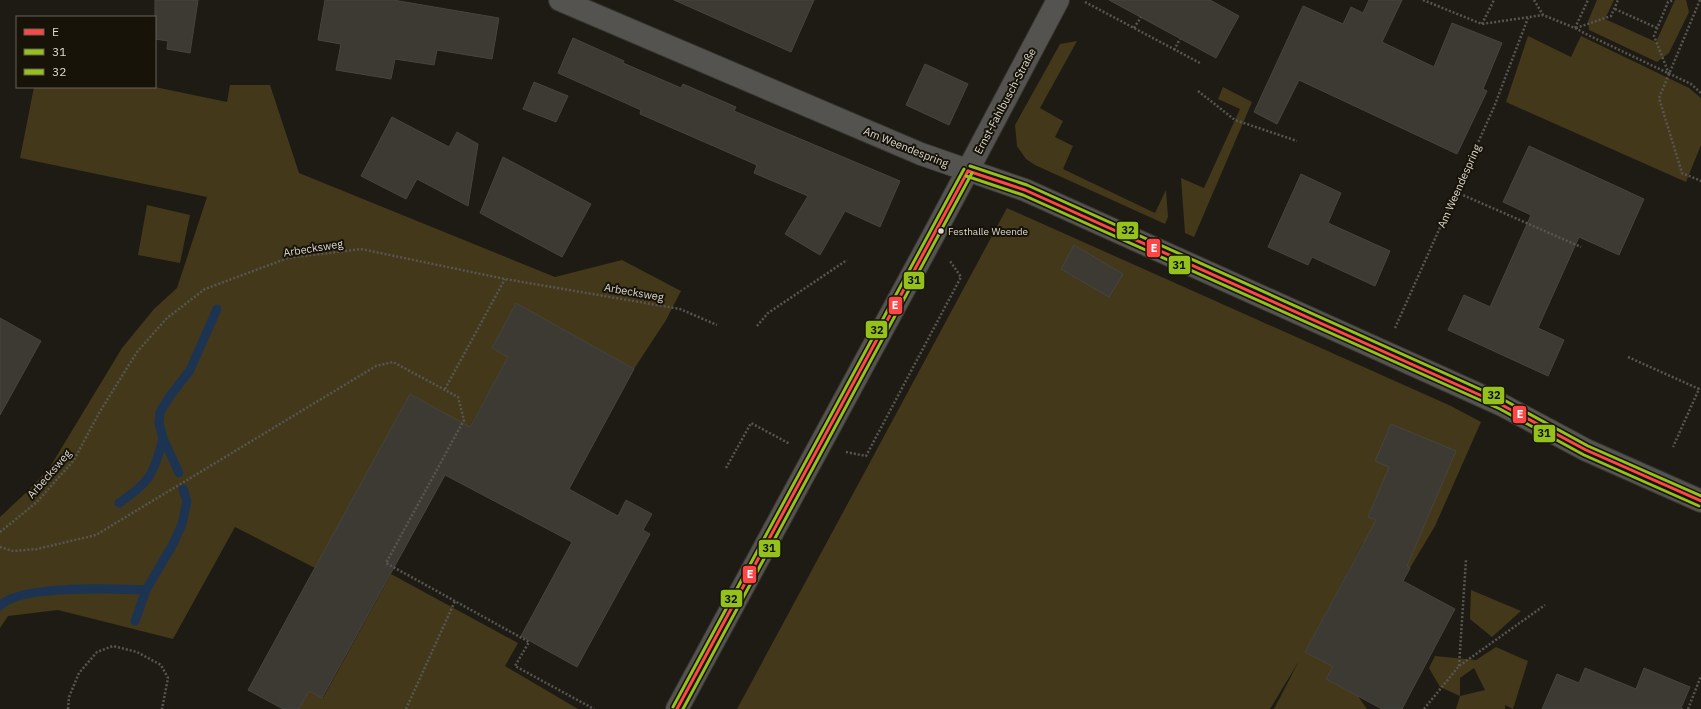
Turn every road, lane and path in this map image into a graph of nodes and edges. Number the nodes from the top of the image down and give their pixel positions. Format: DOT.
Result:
graph roads {
  1 [pos="560,0"];
  2 [pos="1058,0"];
  3 [pos="1081,0"];
  4 [pos="1423,0"];
  5 [pos="1494,0"];
  6 [pos="1534,0"];
  7 [pos="1588,0"];
  8 [pos="1618,0"];
  9 [pos="1664,0"];
  10 [pos="1674,0"];
  11 [pos="1700,0"];
  12 [pos="1668,2"];
  13 [pos="1614,9"];
  14 [pos="1542,15"];
  15 [pos="1141,17"];
  16 [pos="1528,18"];
  17 [pos="1482,24"];
  18 [pos="1134,28"];
  19 [pos="1576,28"];
  20 [pos="1657,28"];
  21 [pos="1180,39"];
  22 [pos="1174,50"];
  23 [pos="1200,63"];
  24 [pos="1669,74"];
  25 [pos="1198,91"];
  26 [pos="1701,93"];
  27 [pos="1297,141"];
  28 [pos="968,171"];
  29 [pos="1701,181"];
  30 [pos="1456,192"];
  31 [pos="1581,247"];
  32 [pos="847,260"];
  33 [pos="506,279"];
  34 [pos="717,325"];
  35 [pos="757,326"];
  36 [pos="1384,352"];
  37 [pos="1628,357"];
  38 [pos="445,389"];
  39 [pos="770,433"];
  40 [pos="1673,447"];
  41 [pos="726,468"];
  42 [pos="1701,502"];
  43 [pos="0,532"];
  44 [pos="0,547"];
  45 [pos="1466,560"];
  46 [pos="455,600"];
  47 [pos="1546,605"];
  48 [pos="1459,666"];
  49 [pos="1701,676"];
  50 [pos="68,709"];
  51 [pos="162,709"];
  52 [pos="406,709"];
  53 [pos="594,709"];
  54 [pos="677,709"];
  55 [pos="1424,709"];
  56 [pos="1688,709"];
  1 -- 28 [label="street, Am Weendespring"];
  2 -- 28 [label="street, Ernst-Fahlbusch-Straße"];
  3 -- 18 [label="path"];
  4 -- 17 [label="path"];
  5 -- 17 [label="path"];
  6 -- 14 [label="path"];
  7 -- 19 [label="path"];
  8 -- 13 [label="path"];
  9 -- 12 [label="path"];
  10 -- 12 [label="path"];
  11 -- 24 [label="path"];
  12 -- 20 [label="path"];
  13 -- 19 [label="path"];
  13 -- 20 [label="path"];
  14 -- 16 [label="path"];
  14 -- 19 [label="path"];
  15 -- 18 [label="path"];
  16 -- 17 [label="path"];
  16 -- 30 [label="path, Am Weendespring"];
  18 -- 22 [label="path"];
  19 -- 24 [label="path"];
  20 -- 24 [label="path"];
  21 -- 22 [label="path"];
  22 -- 23 [label="path"];
  24 -- 26 [label="path"];
  24 -- 29 [label="path"];
  25 -- 27 [label="path"];
  28 -- 36 [label="street, Am Weendespring"];
  28 -- 54 [label="street, Ernst-Fahlbusch-Straße"];
  30 -- 31 [label="path"];
  30 -- 36 [label="path, Am Weendespring"];
  32 -- 35 [label="path"];
  33 -- 34 [label="path, Arbecksweg"];
  33 -- 38 [label="path"];
  33 -- 43 [label="path, Arbecksweg"];
  36 -- 42 [label="street, Am Weendespring"];
  37 -- 40 [label="path"];
  38 -- 44 [label="path"];
  38 -- 46 [label="path"];
  39 -- 41 [label="path"];
  45 -- 48 [label="path"];
  46 -- 52 [label="path"];
  46 -- 53 [label="path"];
  47 -- 48 [label="path"];
  48 -- 55 [label="path"];
  49 -- 56 [label="path"];
  50 -- 51 [label="path"];
}
